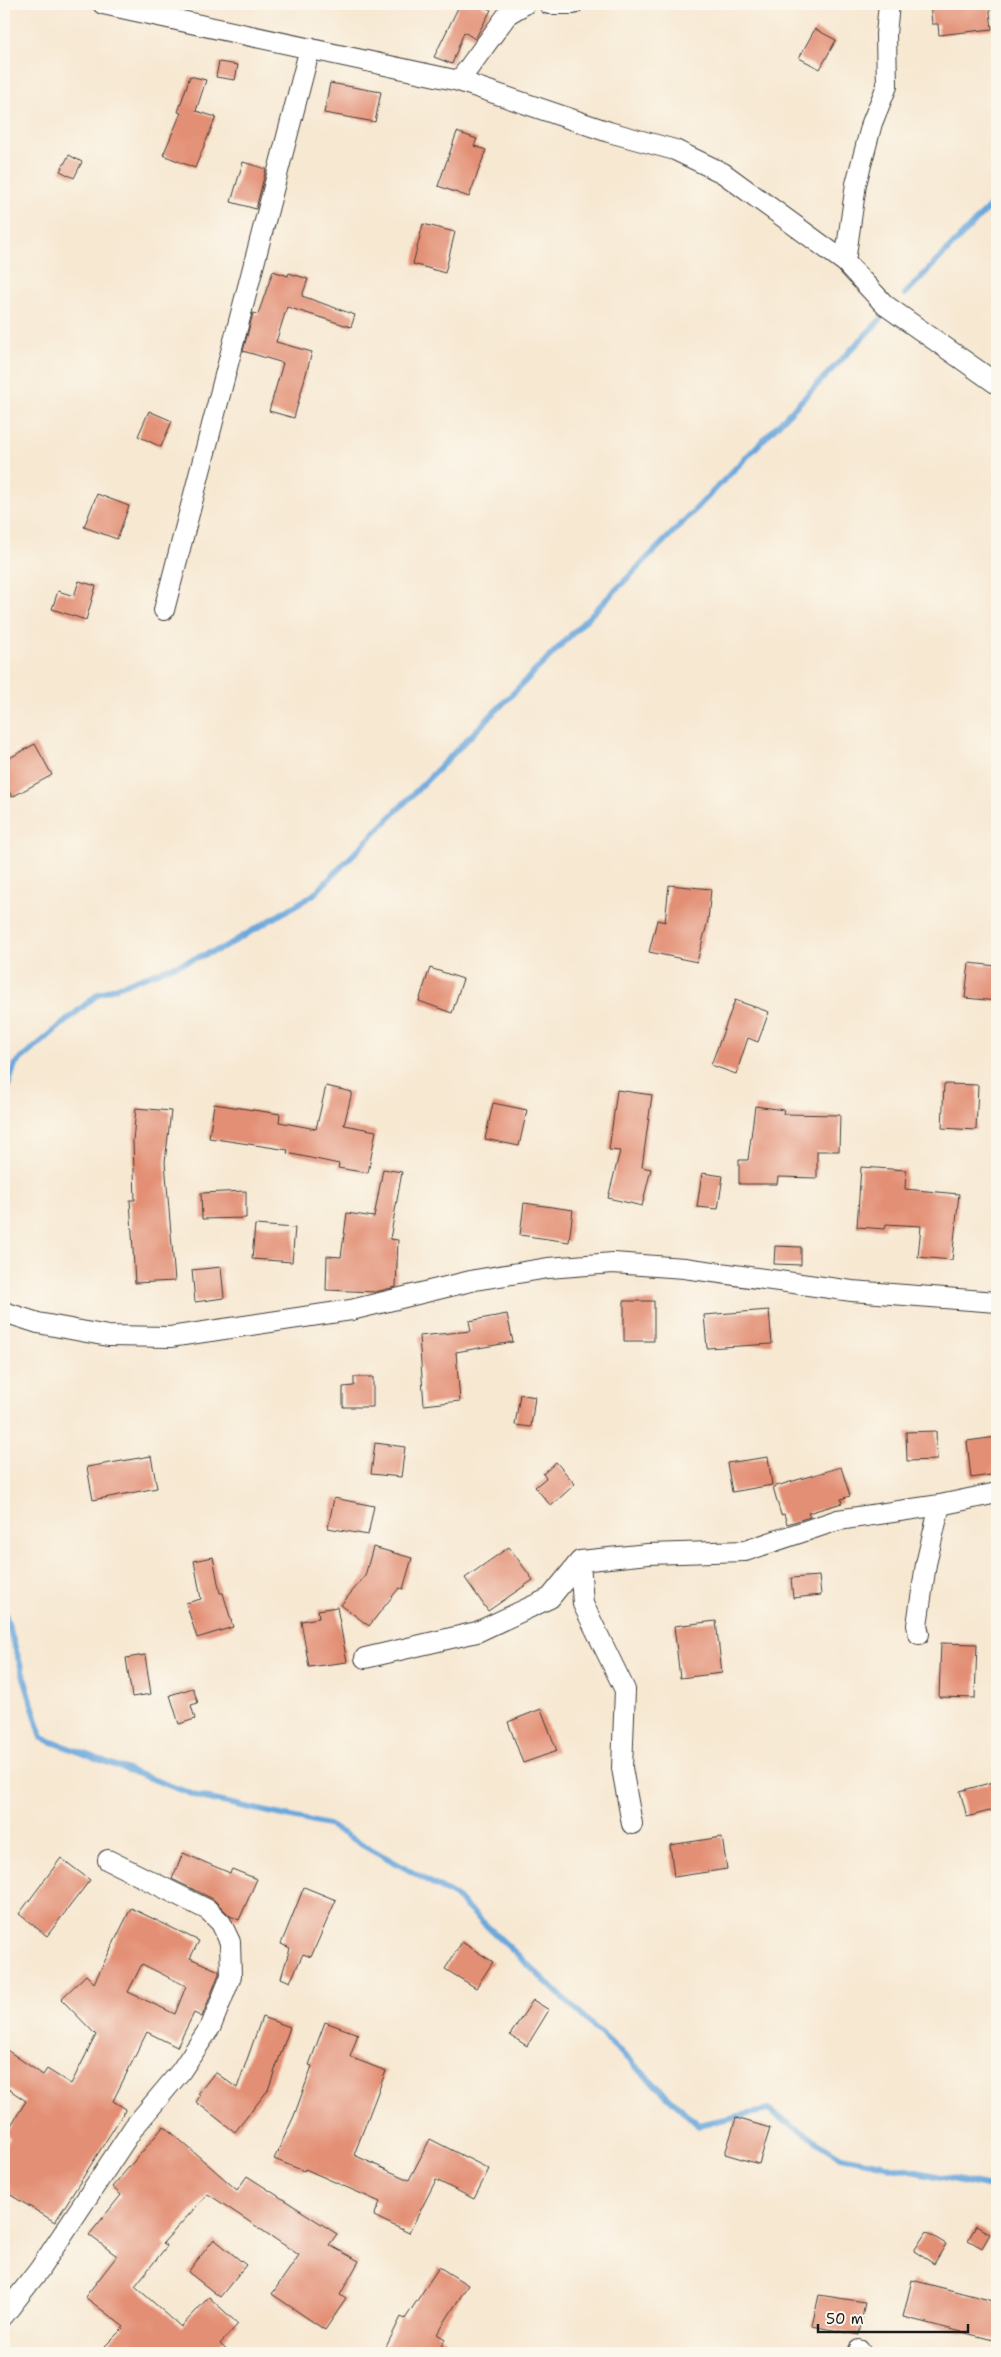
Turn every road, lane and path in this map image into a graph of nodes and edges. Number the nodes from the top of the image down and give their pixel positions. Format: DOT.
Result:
graph roads {
  1 [pos="525,4"];
  2 [pos="549,4"];
  3 [pos="573,4"];
  4 [pos="889,4"];
  5 [pos="111,5"];
  6 [pos="310,48"];
  7 [pos="459,81"];
  8 [pos="845,262"];
  9 [pos="997,384"];
  10 [pos="164,610"];
  11 [pos="997,1302"];
  12 [pos="4,1312"];
  13 [pos="997,1493"];
  14 [pos="940,1505"];
  15 [pos="580,1561"];
  16 [pos="919,1634"];
  17 [pos="364,1658"];
  18 [pos="632,1824"];
  19 [pos="108,1860"];
  20 [pos="4,2315"];
  1 -- 7 [label="street"];
  2 -- 3 [label="street"];
  4 -- 8 [label="street"];
  5 -- 6 [label="street"];
  6 -- 7 [label="street"];
  6 -- 10 [label="street"];
  7 -- 8 [label="street"];
  8 -- 9 [label="street"];
  11 -- 12 [label="street"];
  13 -- 14 [label="street"];
  14 -- 15 [label="street"];
  14 -- 16 [label="street"];
  15 -- 17 [label="street"];
  15 -- 18 [label="street"];
  19 -- 20 [label="street"];
}
